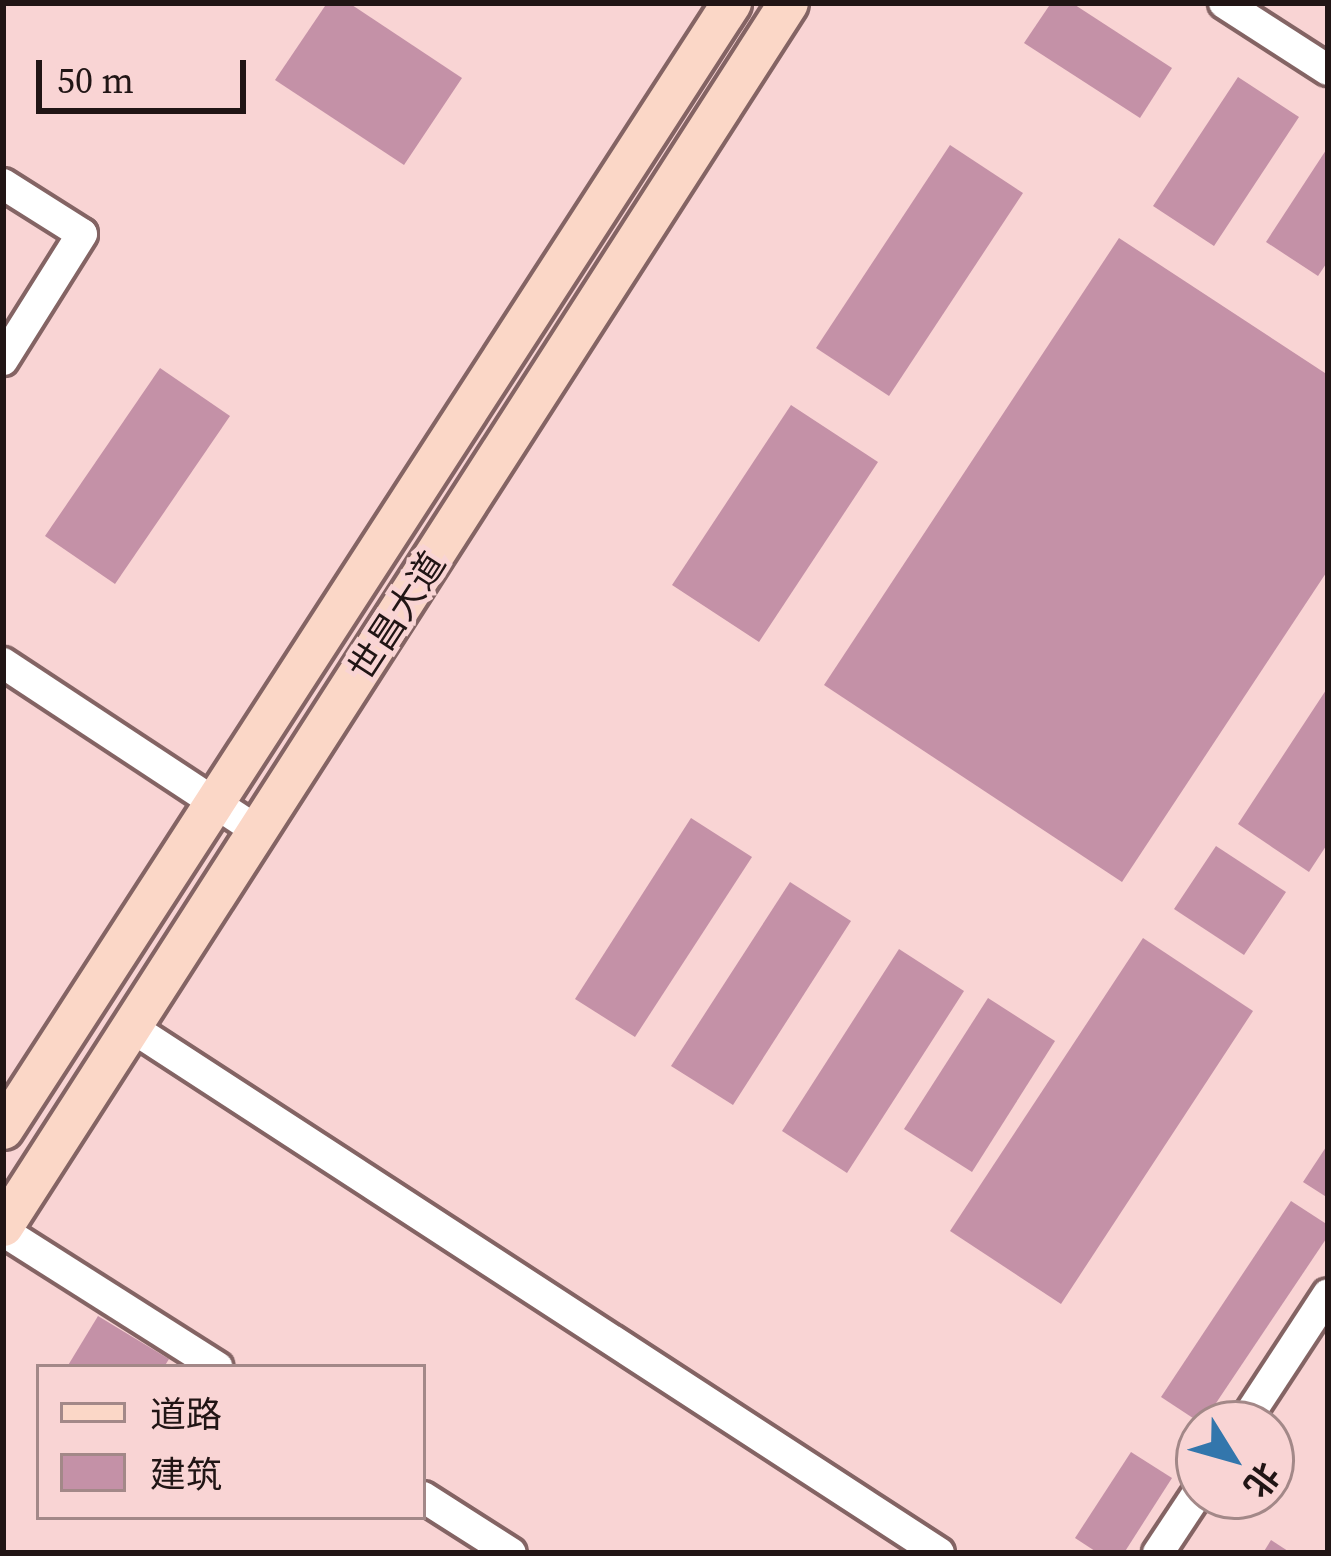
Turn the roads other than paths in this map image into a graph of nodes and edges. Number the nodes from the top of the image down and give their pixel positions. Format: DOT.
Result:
graph roads {
  1 [pos="731,3"];
  2 [pos="788,3"];
  3 [pos="1224,3"];
  4 [pos="1328,70"];
  5 [pos="3,184"];
  6 [pos="3,360"];
  7 [pos="3,663"];
  8 [pos="214,801"];
  9 [pos="258,830"];
  10 [pos="131,1027"];
  11 [pos="3,1129"];
  12 [pos="3,1229"];
  13 [pos="1328,1294"];
  14 [pos="213,1364"];
  15 [pos="1259,1400"];
  16 [pos="426,1499"];
  17 [pos="1179,1520"];
  18 [pos="511,1553"];
  19 [pos="939,1553"];
  20 [pos="1158,1553"];
  1 -- 8 [label="main road, 世昌大道"];
  2 -- 9 [label="main road, 世昌大道"];
  3 -- 4 [label="street"];
  5 -- 6 [label="street"];
  7 -- 8 [label="street"];
  8 -- 9 [label="street"];
  8 -- 11 [label="main road, 世昌大道"];
  9 -- 10 [label="main road, 世昌大道"];
  10 -- 12 [label="main road, 世昌大道"];
  10 -- 19 [label="street"];
  12 -- 14 [label="street"];
  13 -- 15 [label="street"];
  16 -- 18 [label="street"];
  17 -- 20 [label="street"];
}
